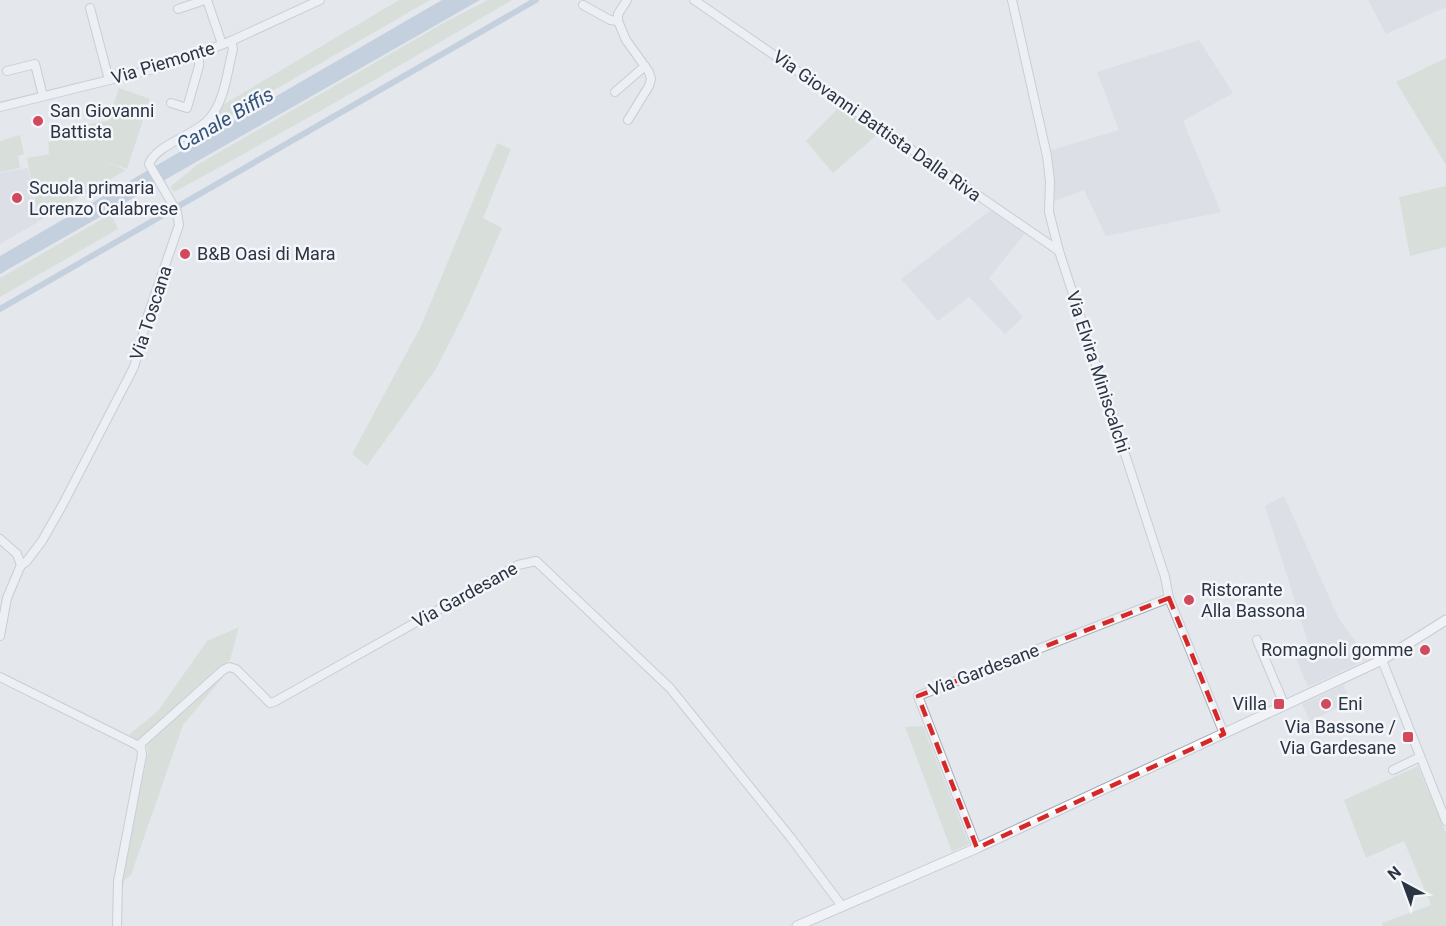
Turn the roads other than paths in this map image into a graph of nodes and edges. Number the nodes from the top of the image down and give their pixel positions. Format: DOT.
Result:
graph roads {
  1 [pos="206,0"];
  2 [pos="320,0"];
  3 [pos="627,0"];
  4 [pos="694,0"];
  5 [pos="1012,0"];
  6 [pos="583,5"];
  7 [pos="90,8"];
  8 [pos="178,9"];
  9 [pos="618,21"];
  10 [pos="231,41"];
  11 [pos="222,44"];
  12 [pos="199,54"];
  13 [pos="645,66"];
  14 [pos="7,71"];
  15 [pos="109,80"];
  16 [pos="615,92"];
  17 [pos="43,96"];
  18 [pos="171,103"];
  19 [pos="0,107"];
  20 [pos="628,120"];
  21 [pos="1059,251"];
  22 [pos="0,539"];
  23 [pos="21,565"];
  24 [pos="1169,598"];
  25 [pos="1446,620"];
  26 [pos="0,636"];
  27 [pos="1257,640"];
  28 [pos="1382,660"];
  29 [pos="0,677"];
  30 [pos="1284,704"];
  31 [pos="1224,734"];
  32 [pos="138,746"];
  33 [pos="1420,757"];
  34 [pos="1393,770"];
  35 [pos="1446,821"];
  36 [pos="977,848"];
  37 [pos="842,906"];
  38 [pos="117,926"];
  39 [pos="797,926"];
  1 -- 8 [label="street"];
  1 -- 11 [label="street"];
  2 -- 10 [label="street, Via Piemonte"];
  3 -- 9 [label="street"];
  4 -- 21 [label="street, Via Giovanni Battista Dalla Riva"];
  5 -- 21 [label="street, Via Elvira Miniscalchi"];
  6 -- 9 [label="street"];
  7 -- 15 [label="street"];
  9 -- 13 [label="street"];
  10 -- 11 [label="street, Via Piemonte"];
  10 -- 23 [label="street, Via Toscana"];
  11 -- 12 [label="street, Via Piemonte"];
  12 -- 15 [label="street, Via Piemonte"];
  12 -- 18 [label="street"];
  13 -- 16 [label="street"];
  13 -- 20 [label="street"];
  14 -- 17 [label="street"];
  15 -- 17 [label="street, Via Piemonte"];
  17 -- 19 [label="street, Via Piemonte"];
  21 -- 24 [label="street, Via Elvira Miniscalchi"];
  22 -- 23 [label="street"];
  23 -- 26 [label="street, Via Toscana"];
  24 -- 31 [label="street, Via Elvira Miniscalchi"];
  24 -- 36 [label="street, Via Gardesane"];
  25 -- 28 [label="main road"];
  27 -- 30 [label="street"];
  28 -- 30 [label="main road"];
  28 -- 33 [label="street"];
  29 -- 32 [label="street"];
  30 -- 31 [label="main road"];
  31 -- 36 [label="main road"];
  32 -- 37 [label="street, Via Gardesane"];
  32 -- 38 [label="street"];
  33 -- 34 [label="street"];
  33 -- 35 [label="street"];
  36 -- 37 [label="main road"];
  37 -- 39 [label="main road"];
}
